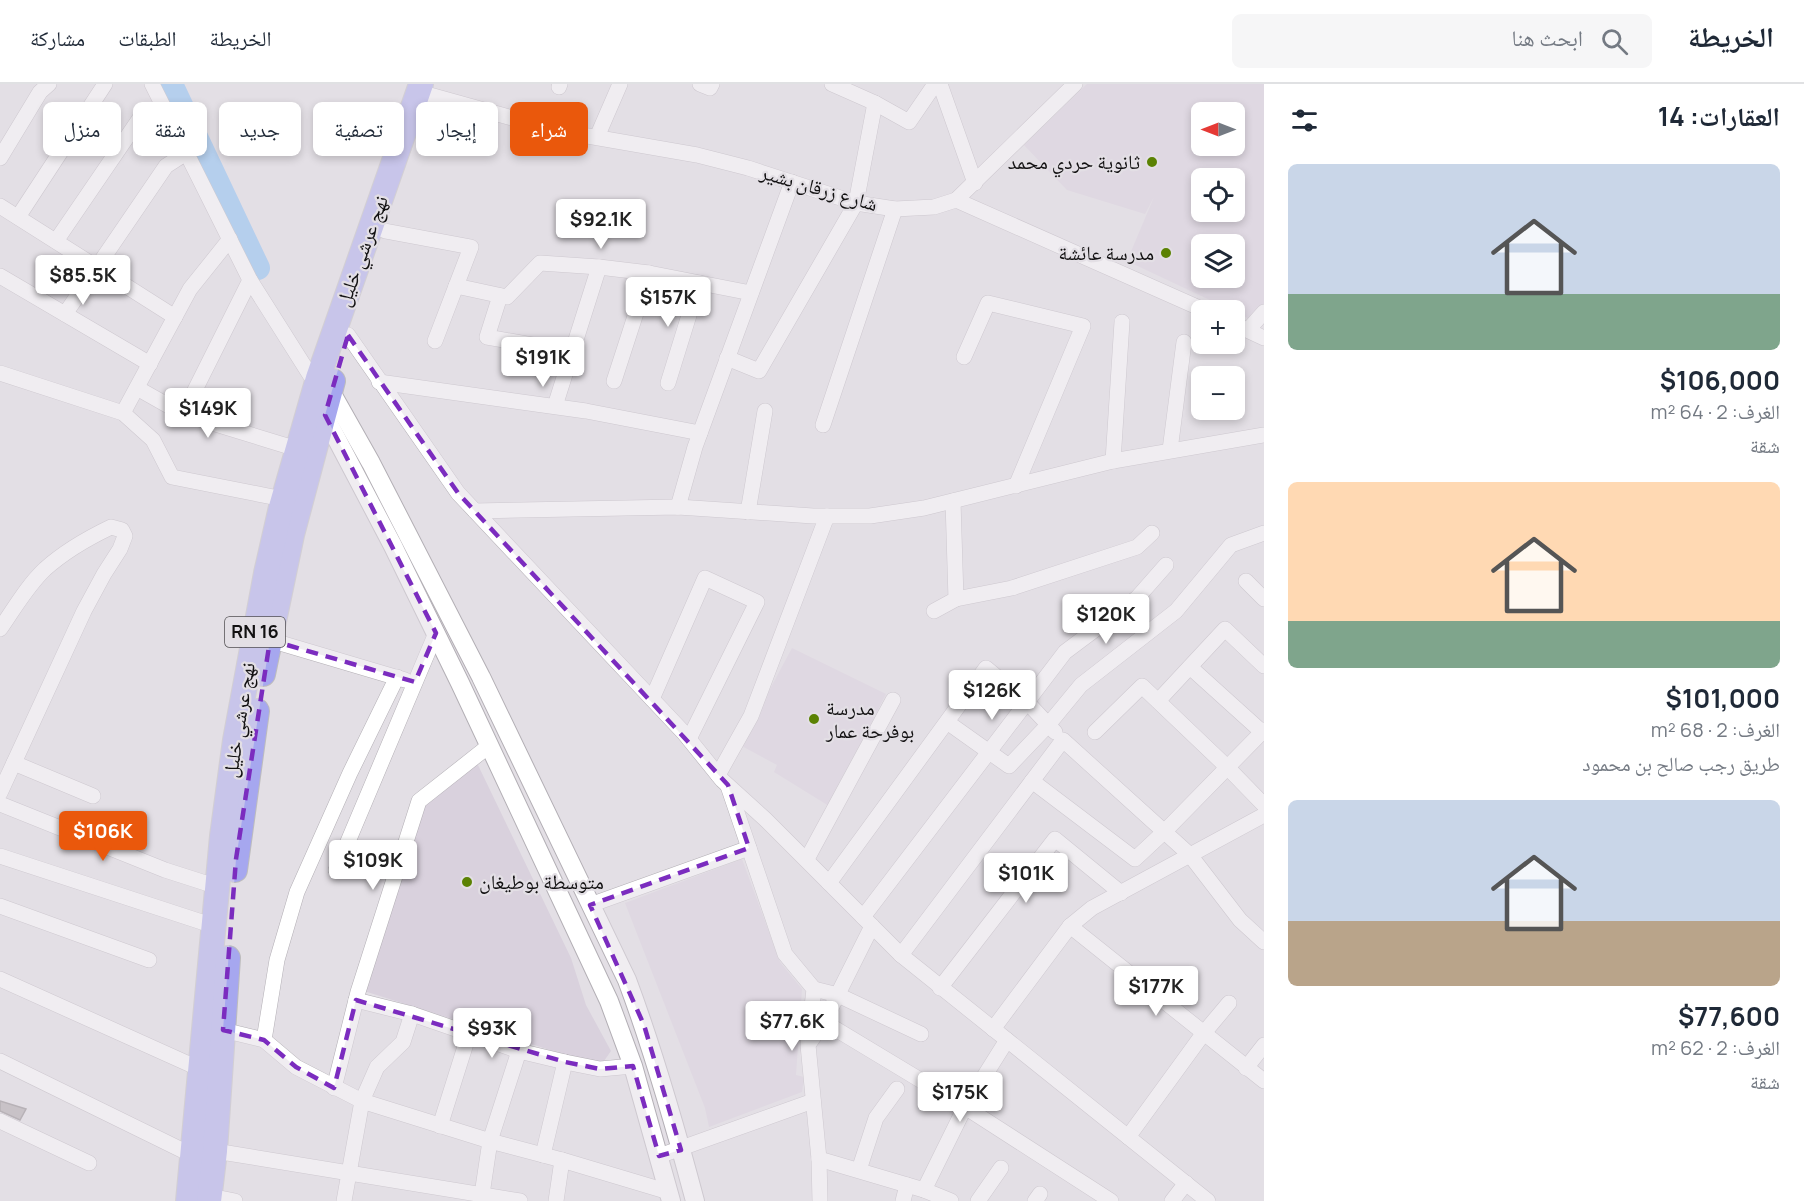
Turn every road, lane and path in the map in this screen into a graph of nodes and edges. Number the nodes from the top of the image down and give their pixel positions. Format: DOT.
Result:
graph roads {
  1 [pos="49,84"];
  2 [pos="105,84"];
  3 [pos="152,84"];
  4 [pos="620,84"];
  5 [pos="700,84"];
  6 [pos="712,84"];
  7 [pos="832,84"];
  8 [pos="938,84"];
  9 [pos="1075,84"];
  10 [pos="428,89"];
  11 [pos="160,102"];
  12 [pos="874,103"];
  13 [pos="133,128"];
  14 [pos="597,137"];
  15 [pos="181,156"];
  16 [pos="188,156"];
  17 [pos="0,158"];
  18 [pos="792,182"];
  19 [pos="975,183"];
  20 [pos="957,200"];
  21 [pos="856,203"];
  22 [pos="0,206"];
  23 [pos="895,209"];
  24 [pos="18,217"];
  25 [pos="385,231"];
  26 [pos="230,239"];
  27 [pos="56,242"];
  28 [pos="599,267"];
  29 [pos="97,268"];
  30 [pos="649,273"];
  31 [pos="0,276"];
  32 [pos="250,280"];
  33 [pos="699,283"];
  34 [pos="456,286"];
  35 [pos="751,292"];
  36 [pos="500,296"];
  37 [pos="1191,304"];
  38 [pos="1264,312"];
  39 [pos="65,314"];
  40 [pos="175,317"];
  41 [pos="1122,322"];
  42 [pos="1245,324"];
  43 [pos="1245,329"];
  44 [pos="348,335"];
  45 [pos="1264,338"];
  46 [pos="435,341"];
  47 [pos="1184,342"];
  48 [pos="572,352"];
  49 [pos="964,357"];
  50 [pos="727,358"];
  51 [pos="150,364"];
  52 [pos="0,373"];
  53 [pos="614,381"];
  54 [pos="379,382"];
  55 [pos="318,383"];
  56 [pos="669,383"];
  57 [pos="137,388"];
  58 [pos="555,406"];
  59 [pos="765,411"];
  60 [pos="123,413"];
  61 [pos="183,414"];
  62 [pos="325,415"];
  63 [pos="823,425"];
  64 [pos="700,433"];
  65 [pos="1264,435"];
  66 [pos="297,448"];
  67 [pos="1170,450"];
  68 [pos="1113,461"];
  69 [pos="1016,486"];
  70 [pos="283,500"];
  71 [pos="953,501"];
  72 [pos="678,507"];
  73 [pos="475,511"];
  74 [pos="748,512"];
  75 [pos="827,516"];
  76 [pos="1152,533"];
  77 [pos="1264,533"];
  78 [pos="1166,565"];
  79 [pos="1246,581"];
  80 [pos="957,599"];
  81 [pos="1264,599"];
  82 [pos="934,611"];
  83 [pos="0,628"];
  84 [pos="436,633"];
  85 [pos="270,640"];
  86 [pos="1264,666"];
  87 [pos="1190,667"];
  88 [pos="397,677"];
  89 [pos="415,682"];
  90 [pos="652,699"];
  91 [pos="893,700"];
  92 [pos="1158,701"];
  93 [pos="1027,702"];
  94 [pos="947,722"];
  95 [pos="1048,725"];
  96 [pos="1263,731"];
  97 [pos="1095,732"];
  98 [pos="689,739"];
  99 [pos="1063,740"];
  100 [pos="489,745"];
  101 [pos="989,751"];
  102 [pos="14,763"];
  103 [pos="1227,767"];
  104 [pos="723,780"];
  105 [pos="1032,781"];
  106 [pos="0,793"];
  107 [pos="93,796"];
  108 [pos="0,804"];
  109 [pos="1264,805"];
  110 [pos="1264,815"];
  111 [pos="1165,831"];
  112 [pos="749,848"];
  113 [pos="1190,855"];
  114 [pos="0,856"];
  115 [pos="807,859"];
  116 [pos="336,870"];
  117 [pos="829,883"];
  118 [pos="218,887"];
  119 [pos="1121,893"];
  120 [pos="590,905"];
  121 [pos="0,906"];
  122 [pos="868,922"];
  123 [pos="214,926"];
  124 [pos="1070,926"];
  125 [pos="1264,942"];
  126 [pos="901,956"];
  127 [pos="149,960"];
  128 [pos="0,979"];
  129 [pos="940,988"];
  130 [pos="814,989"];
  131 [pos="838,995"];
  132 [pos="356,1000"];
  133 [pos="1229,1002"];
  134 [pos="412,1014"];
  135 [pos="824,1022"];
  136 [pos="993,1029"];
  137 [pos="223,1030"];
  138 [pos="469,1034"];
  139 [pos="921,1034"];
  140 [pos="1203,1034"];
  141 [pos="264,1040"];
  142 [pos="1007,1040"];
  143 [pos="808,1045"];
  144 [pos="1264,1045"];
  145 [pos="519,1051"];
  146 [pos="0,1061"];
  147 [pos="565,1062"];
  148 [pos="633,1066"];
  149 [pos="1246,1068"];
  150 [pos="200,1069"];
  151 [pos="1264,1081"];
  152 [pos="334,1088"];
  153 [pos="897,1089"];
  154 [pos="362,1101"];
  155 [pos="813,1101"];
  156 [pos="965,1107"];
  157 [pos="0,1121"];
  158 [pos="440,1126"];
  159 [pos="1128,1137"];
  160 [pos="490,1141"];
  161 [pos="681,1150"];
  162 [pos="215,1151"];
  163 [pos="192,1155"];
  164 [pos="543,1155"];
  165 [pos="659,1156"];
  166 [pos="819,1159"];
  167 [pos="562,1160"];
  168 [pos="89,1163"];
  169 [pos="1001,1168"];
  170 [pos="859,1170"];
  171 [pos="349,1173"];
  172 [pos="1186,1183"];
  173 [pos="907,1185"];
  174 [pos="924,1190"];
  175 [pos="670,1196"];
  176 [pos="481,1198"];
  177 [pos="203,1200"];
  178 [pos="235,1201"];
  179 [pos="344,1201"];
  180 [pos="520,1201"];
  181 [pos="556,1201"];
  182 [pos="695,1201"];
  183 [pos="820,1201"];
  184 [pos="903,1201"];
  185 [pos="951,1201"];
  186 [pos="978,1201"];
  187 [pos="1111,1201"];
  188 [pos="1172,1201"];
  189 [pos="1208,1201"];
  1 -- 17 [label="street"];
  2 -- 24 [label="street"];
  3 -- 11 [label="street"];
  4 -- 14 [label="street"];
  5 -- 6 [label="street"];
  7 -- 12 [label="street"];
  8 -- 12 [label="street"];
  8 -- 19 [label="street"];
  9 -- 19 [label="street"];
  10 -- 14 [label="street, شارع زرقان بشير"];
  10 -- 25 [label="highway, نهج عرشي خليل / RN 16"];
  10 -- 55 [label="highway, نهج عرشي خليل / RN 16"];
  12 -- 21 [label="street"];
  13 -- 27 [label="street"];
  14 -- 18 [label="street, شارع زرقان بشير"];
  15 -- 29 [label="street"];
  16 -- 26 [label="street"];
  18 -- 21 [label="street, شارع زرقان بشير"];
  18 -- 35 [label="street"];
  19 -- 20 [label="street"];
  20 -- 23 [label="street, شارع زرقان بشير"];
  20 -- 37 [label="street"];
  21 -- 23 [label="street, شارع زرقان بشير"];
  21 -- 50 [label="street"];
  22 -- 24 [label="street"];
  23 -- 63 [label="street"];
  24 -- 27 [label="street"];
  25 -- 34 [label="street"];
  25 -- 44 [label="highway, نهج عرشي خليل / RN 16"];
  26 -- 32 [label="street"];
  26 -- 40 [label="street"];
  27 -- 29 [label="street"];
  28 -- 30 [label="street"];
  28 -- 36 [label="street"];
  28 -- 48 [label="street"];
  29 -- 39 [label="street"];
  29 -- 40 [label="street"];
  30 -- 33 [label="street"];
  30 -- 53 [label="street"];
  31 -- 39 [label="street"];
  32 -- 55 [label="street"];
  32 -- 61 [label="street"];
  33 -- 35 [label="street"];
  33 -- 56 [label="street"];
  34 -- 36 [label="street"];
  34 -- 46 [label="street"];
  35 -- 50 [label="street"];
  36 -- 48 [label="street"];
  38 -- 42 [label="street"];
  39 -- 51 [label="street"];
  40 -- 51 [label="street"];
  41 -- 68 [label="street"];
  43 -- 45 [label="street"];
  44 -- 54 [label="street"];
  44 -- 55 [label="highway, نهج عرشي خليل / RN 16"];
  47 -- 67 [label="street"];
  48 -- 58 [label="street"];
  49 -- 69 [label="street"];
  50 -- 64 [label="street"];
  51 -- 57 [label="street"];
  52 -- 60 [label="street"];
  54 -- 58 [label="street"];
  54 -- 73 [label="street"];
  55 -- 62 [label="highway, نهج عرشي خليل / RN 16"];
  55 -- 66 [label="highway, نهج عرشي خليل / RN 16"];
  55 -- 120 [label="street"];
  57 -- 60 [label="street"];
  57 -- 61 [label="street"];
  58 -- 64 [label="street"];
  59 -- 74 [label="street"];
  60 -- 70 [label="street"];
  61 -- 66 [label="street"];
  62 -- 84 [label="street"];
  62 -- 85 [label="highway, نهج عرشي خليل / RN 16"];
  64 -- 72 [label="street"];
  65 -- 67 [label="street"];
  66 -- 70 [label="highway, نهج عرشي خليل / RN 16"];
  67 -- 68 [label="street"];
  68 -- 69 [label="street"];
  69 -- 71 [label="street"];
  70 -- 118 [label="highway, نهج عرشي خليل / RN 16"];
  71 -- 75 [label="street"];
  71 -- 80 [label="street"];
  72 -- 73 [label="street"];
  72 -- 74 [label="street"];
  73 -- 90 [label="street"];
  74 -- 75 [label="street"];
  75 -- 104 [label="street"];
  76 -- 80 [label="street"];
  77 -- 95 [label="street"];
  78 -- 93 [label="street"];
  79 -- 81 [label="street"];
  80 -- 82 [label="street"];
  83 -- 102 [label="street"];
  84 -- 89 [label="street"];
  84 -- 100 [label="street"];
  85 -- 88 [label="street"];
  85 -- 137 [label="highway, نهج عرشي خليل / RN 16"];
  86 -- 87 [label="street"];
  87 -- 92 [label="street"];
  87 -- 96 [label="street"];
  88 -- 89 [label="street"];
  88 -- 141 [label="street"];
  89 -- 116 [label="street"];
  90 -- 98 [label="street"];
  90 -- 98 [label="street"];
  91 -- 115 [label="street"];
  92 -- 97 [label="street"];
  92 -- 103 [label="street"];
  93 -- 94 [label="street"];
  93 -- 95 [label="street"];
  93 -- 101 [label="street"];
  94 -- 101 [label="street"];
  94 -- 117 [label="street"];
  95 -- 99 [label="street"];
  95 -- 101 [label="street"];
  96 -- 103 [label="street"];
  98 -- 104 [label="street"];
  99 -- 105 [label="street"];
  99 -- 111 [label="street"];
  100 -- 132 [label="street"];
  100 -- 148 [label="street"];
  101 -- 122 [label="street"];
  102 -- 106 [label="street"];
  102 -- 107 [label="street"];
  103 -- 109 [label="street"];
  103 -- 111 [label="street"];
  104 -- 112 [label="street"];
  104 -- 115 [label="street"];
  105 -- 111 [label="street"];
  105 -- 126 [label="street"];
  108 -- 118 [label="street"];
  110 -- 113 [label="street"];
  111 -- 113 [label="street"];
  112 -- 120 [label="street"];
  112 -- 130 [label="street"];
  113 -- 119 [label="street"];
  113 -- 125 [label="street"];
  114 -- 123 [label="street"];
  115 -- 117 [label="street"];
  117 -- 122 [label="street"];
  118 -- 123 [label="highway, نهج عرشي خليل / RN 16"];
  119 -- 124 [label="street"];
  119 -- 129 [label="street"];
  120 -- 161 [label="street"];
  121 -- 127 [label="street"];
  122 -- 126 [label="street"];
  122 -- 131 [label="street"];
  123 -- 150 [label="highway, نهج عرشي خليل / RN 16"];
  124 -- 136 [label="street"];
  124 -- 140 [label="street"];
  126 -- 129 [label="street"];
  128 -- 150 [label="street"];
  129 -- 136 [label="street"];
  130 -- 131 [label="street"];
  130 -- 143 [label="street"];
  131 -- 135 [label="street"];
  131 -- 139 [label="street"];
  132 -- 134 [label="street"];
  132 -- 152 [label="street"];
  133 -- 140 [label="street"];
  134 -- 138 [label="street"];
  134 -- 154 [label="street"];
  135 -- 143 [label="street"];
  135 -- 156 [label="street"];
  136 -- 142 [label="street"];
  137 -- 141 [label="street"];
  137 -- 162 [label="highway, نهج عرشي خليل / RN 16"];
  138 -- 145 [label="street"];
  138 -- 158 [label="street"];
  140 -- 149 [label="street"];
  140 -- 159 [label="street"];
  141 -- 152 [label="street"];
  142 -- 156 [label="street"];
  142 -- 159 [label="street"];
  143 -- 155 [label="street"];
  144 -- 149 [label="street"];
  145 -- 147 [label="street"];
  145 -- 160 [label="street"];
  146 -- 163 [label="street"];
  147 -- 148 [label="street"];
  147 -- 164 [label="street"];
  148 -- 165 [label="street"];
  149 -- 151 [label="street"];
  150 -- 163 [label="highway, نهج عرشي خليل / RN 16"];
  152 -- 154 [label="street"];
  153 -- 170 [label="street"];
  154 -- 158 [label="street"];
  154 -- 171 [label="street"];
  155 -- 161 [label="street"];
  155 -- 166 [label="street"];
  156 -- 174 [label="street"];
  156 -- 187 [label="street"];
  157 -- 168 [label="street"];
  158 -- 160 [label="street"];
  159 -- 172 [label="street"];
  160 -- 164 [label="street"];
  160 -- 176 [label="street"];
  161 -- 165 [label="street"];
  161 -- 182 [label="street"];
  162 -- 171 [label="street"];
  162 -- 177 [label="highway, نهج عرشي خليل / RN 16"];
  163 -- 177 [label="highway, نهج عرشي خليل / RN 16"];
  164 -- 167 [label="street"];
  165 -- 175 [label="street"];
  166 -- 170 [label="street"];
  166 -- 183 [label="street"];
  167 -- 175 [label="street"];
  167 -- 181 [label="street"];
  169 -- 186 [label="street"];
  170 -- 173 [label="street"];
  171 -- 176 [label="street"];
  171 -- 179 [label="street"];
  172 -- 188 [label="street"];
  172 -- 189 [label="street"];
  173 -- 174 [label="street"];
  173 -- 184 [label="street"];
  174 -- 185 [label="street"];
  176 -- 180 [label="street"];
  177 -- 178 [label="street"];
}
